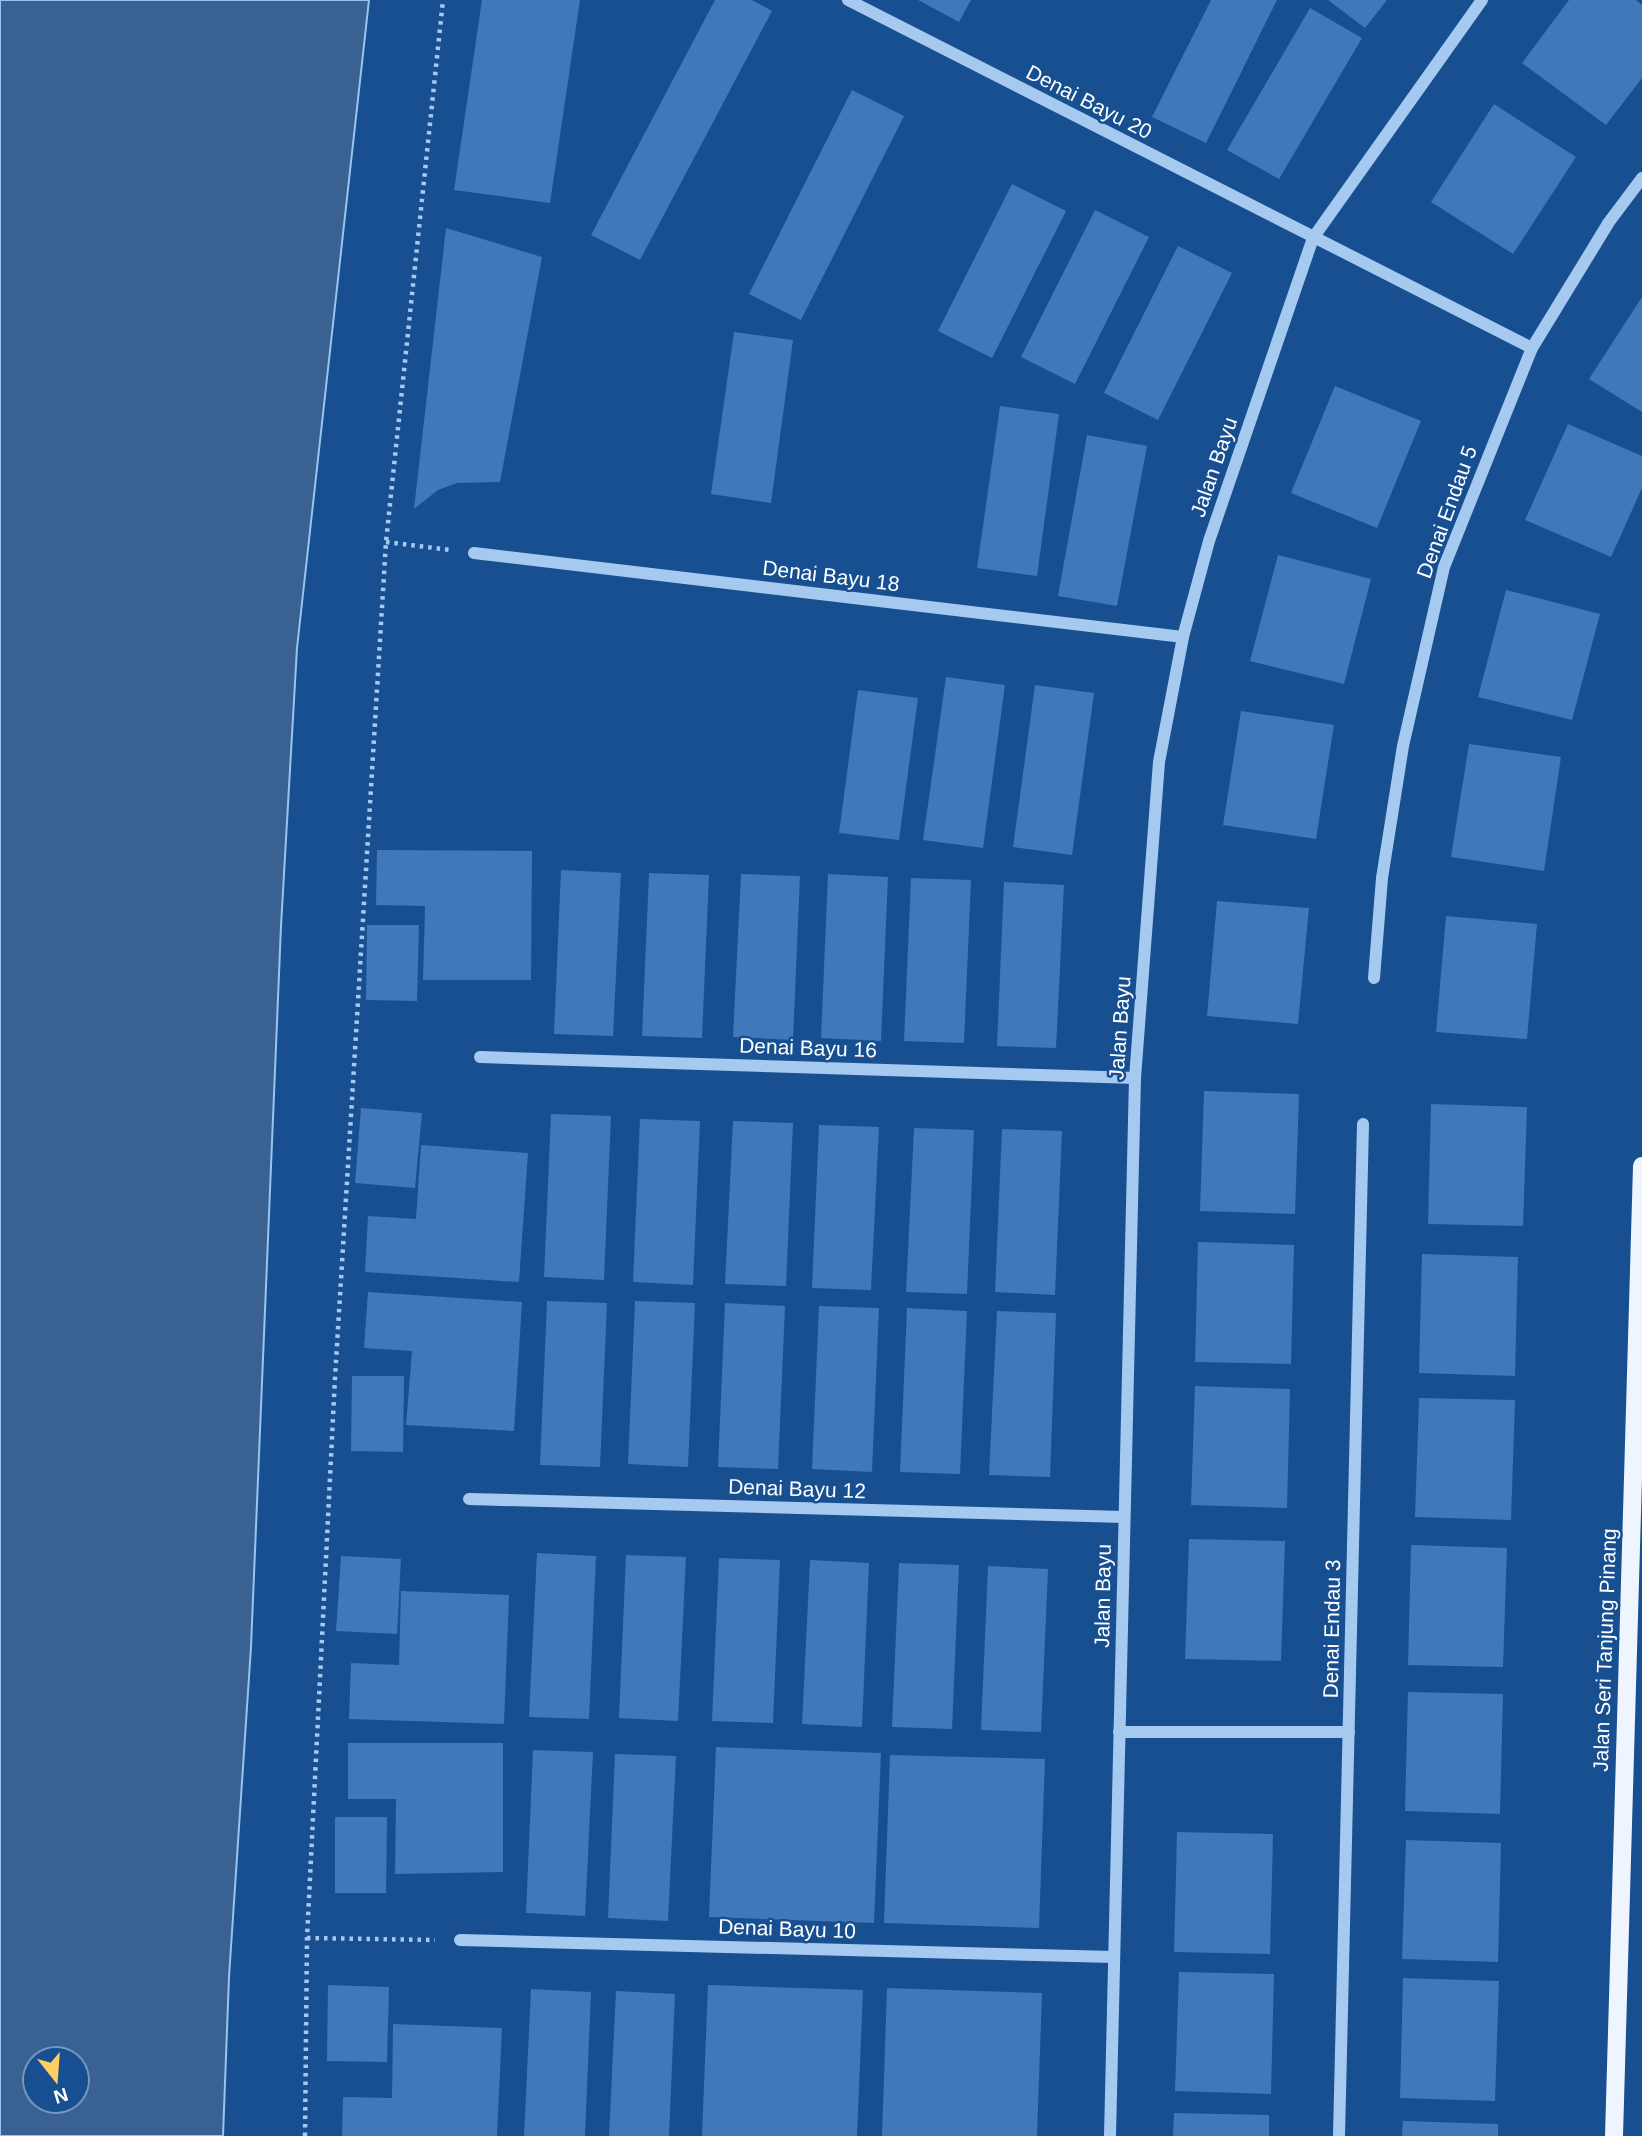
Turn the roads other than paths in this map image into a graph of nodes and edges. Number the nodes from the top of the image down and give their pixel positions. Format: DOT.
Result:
graph roads {
  1 [pos="848,0"];
  2 [pos="1482,0"];
  3 [pos="1642,178"];
  4 [pos="1313,238"];
  5 [pos="1532,348"];
  6 [pos="474,553"];
  7 [pos="1183,638"];
  8 [pos="1374,978"];
  9 [pos="480,1057"];
  10 [pos="1135,1077"];
  11 [pos="1363,1124"];
  12 [pos="1642,1166"];
  13 [pos="469,1499"];
  14 [pos="1124,1517"];
  15 [pos="1119,1732"];
  16 [pos="1349,1732"];
  17 [pos="460,1940"];
  18 [pos="1114,1957"];
  19 [pos="1110,2136"];
  20 [pos="1339,2136"];
  21 [pos="1614,2136"];
  1 -- 4 [label="street, Denai Bayu 20"];
  2 -- 4 [label="street, Jalan Bayu"];
  3 -- 5 [label="street, Denai Endau 5"];
  4 -- 5 [label="street, Denai Bayu 20"];
  4 -- 7 [label="street, Jalan Bayu"];
  5 -- 8 [label="street, Denai Endau 5"];
  6 -- 7 [label="street, Denai Bayu 18"];
  7 -- 10 [label="street, Jalan Bayu"];
  9 -- 10 [label="street, Denai Bayu 16"];
  10 -- 14 [label="street, Jalan Bayu"];
  11 -- 16 [label="street, Denai Endau 3"];
  12 -- 21 [label="main road, Jalan Seri Tanjung Pinang"];
  13 -- 14 [label="street, Denai Bayu 12"];
  14 -- 15 [label="street, Jalan Bayu"];
  15 -- 16 [label="street"];
  15 -- 18 [label="street, Jalan Bayu"];
  16 -- 20 [label="street, Denai Endau 3"];
  17 -- 18 [label="street, Denai Bayu 10"];
  18 -- 19 [label="street, Jalan Bayu"];
}
